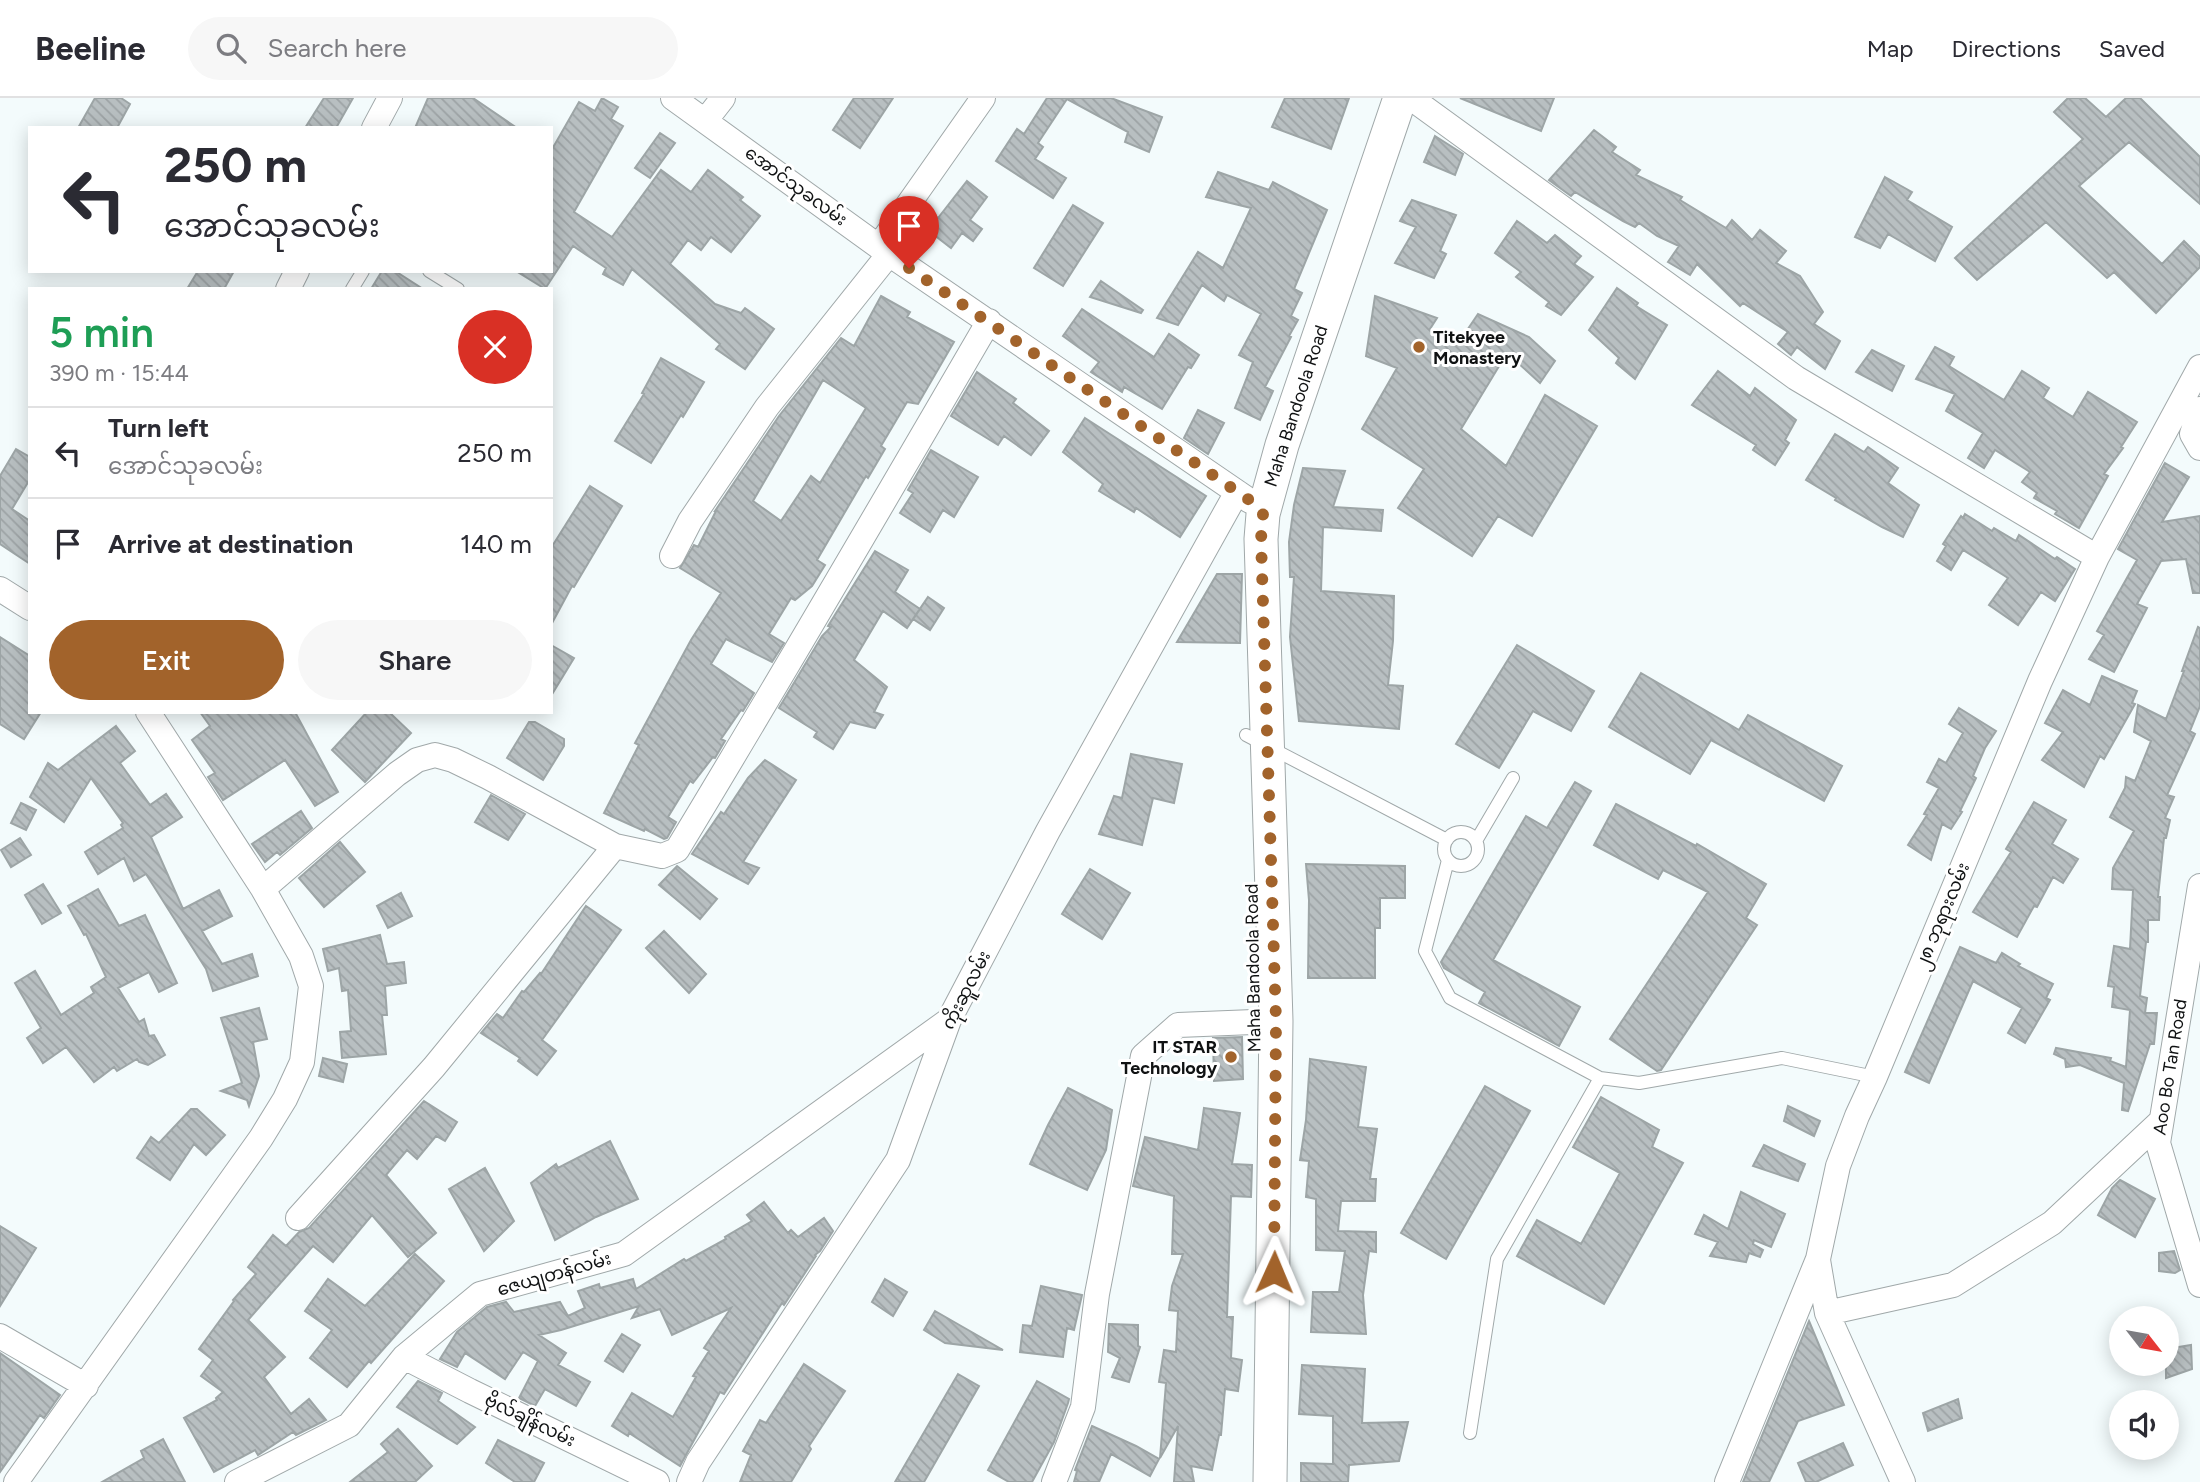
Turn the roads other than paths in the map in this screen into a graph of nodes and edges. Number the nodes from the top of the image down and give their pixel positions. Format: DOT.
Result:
graph roads {
  1 [pos="390,98"];
  2 [pos="673,98"];
  3 [pos="723,98"];
  4 [pos="983,98"];
  5 [pos="1380,98"];
  6 [pos="1400,98"];
  7 [pos="1411,98"];
  8 [pos="705,121"];
  9 [pos="375,126"];
  10 [pos="884,250"];
  11 [pos="432,273"];
  12 [pos="455,287"];
  13 [pos="989,321"];
  14 [pos="2200,367"];
  15 [pos="2200,409"];
  16 [pos="2200,449"];
  17 [pos="1250,502"];
  18 [pos="672,556"];
  19 [pos="2097,557"];
  20 [pos="0,589"];
  21 [pos="28,607"];
  22 [pos="149,714"];
  23 [pos="1256,741"];
  24 [pos="1513,778"];
  25 [pos="1447,840"];
  26 [pos="1476,841"];
  27 [pos="615,846"];
  28 [pos="1448,860"];
  29 [pos="2200,886"];
  30 [pos="263,889"];
  31 [pos="948,1020"];
  32 [pos="1266,1022"];
  33 [pos="1875,1077"];
  34 [pos="1600,1078"];
  35 [pos="2160,1122"];
  36 [pos="298,1218"];
  37 [pos="1818,1259"];
  38 [pos="2200,1285"];
  39 [pos="1827,1313"];
  40 [pos="0,1336"];
  41 [pos="404,1357"];
  42 [pos="86,1386"];
  43 [pos="1470,1433"];
  44 [pos="16,1482"];
  45 [pos="237,1482"];
  46 [pos="657,1482"];
  47 [pos="689,1482"];
  48 [pos="1054,1482"];
  49 [pos="1251,1482"];
  50 [pos="1270,1482"];
  51 [pos="1727,1482"];
  52 [pos="1903,1482"];
  1 -- 9 [label="street"];
  2 -- 8 [label="street, အောင်သုခလမ်း"];
  3 -- 8 [label="street"];
  4 -- 10 [label="street"];
  5 -- 17 [label="main road, Maha Bandoola Road"];
  6 -- 17 [label="main road, Maha Bandoola Road"];
  7 -- 19 [label="street"];
  8 -- 10 [label="street, အောင်သုခလမ်း"];
  10 -- 13 [label="street, အောင်သုခလမ်း"];
  10 -- 18 [label="street"];
  11 -- 12 [label="lane"];
  13 -- 17 [label="street, အောင်သုခလမ်း"];
  13 -- 27 [label="street"];
  14 -- 19 [label="street, ၂၈ ဘုရားလမ်း"];
  15 -- 16 [label="street"];
  17 -- 23 [label="main road, Maha Bandoola Road"];
  17 -- 31 [label="street, ကိုးဆူလမ်း"];
  19 -- 33 [label="street, ၂၈ ဘုရားလမ်း"];
  20 -- 21 [label="street"];
  22 -- 30 [label="street"];
  23 -- 25 [label="lane"];
  23 -- 32 [label="main road, Maha Bandoola Road"];
  24 -- 26 [label="lane"];
  25 -- 26 [label="lane"];
  25 -- 28 [label="lane"];
  26 -- 28 [label="lane"];
  27 -- 30 [label="street"];
  27 -- 36 [label="street"];
  28 -- 34 [label="lane"];
  29 -- 35 [label="street, Aoo Bo Tan Road"];
  30 -- 42 [label="street"];
  31 -- 41 [label="street, ဇေယျတန်လမ်း"];
  31 -- 47 [label="street, ကိုးဆူလမ်း"];
  32 -- 48 [label="street"];
  32 -- 49 [label="main road, Maha Bandoola Road"];
  32 -- 50 [label="main road, Maha Bandoola Road"];
  33 -- 34 [label="lane"];
  33 -- 37 [label="street, ၂၈ ဘုရားလမ်း"];
  34 -- 43 [label="lane"];
  35 -- 38 [label="street, Aoo Bo Tan Road"];
  35 -- 39 [label="street"];
  37 -- 39 [label="street"];
  37 -- 51 [label="street, ၂၈ ဘုရားလမ်း"];
  39 -- 52 [label="street"];
  40 -- 42 [label="street"];
  41 -- 45 [label="street, ဇေယျတန်လမ်း"];
  41 -- 46 [label="street, ဗိုလ်ချိန်လမ်း"];
  42 -- 44 [label="street"];
}
